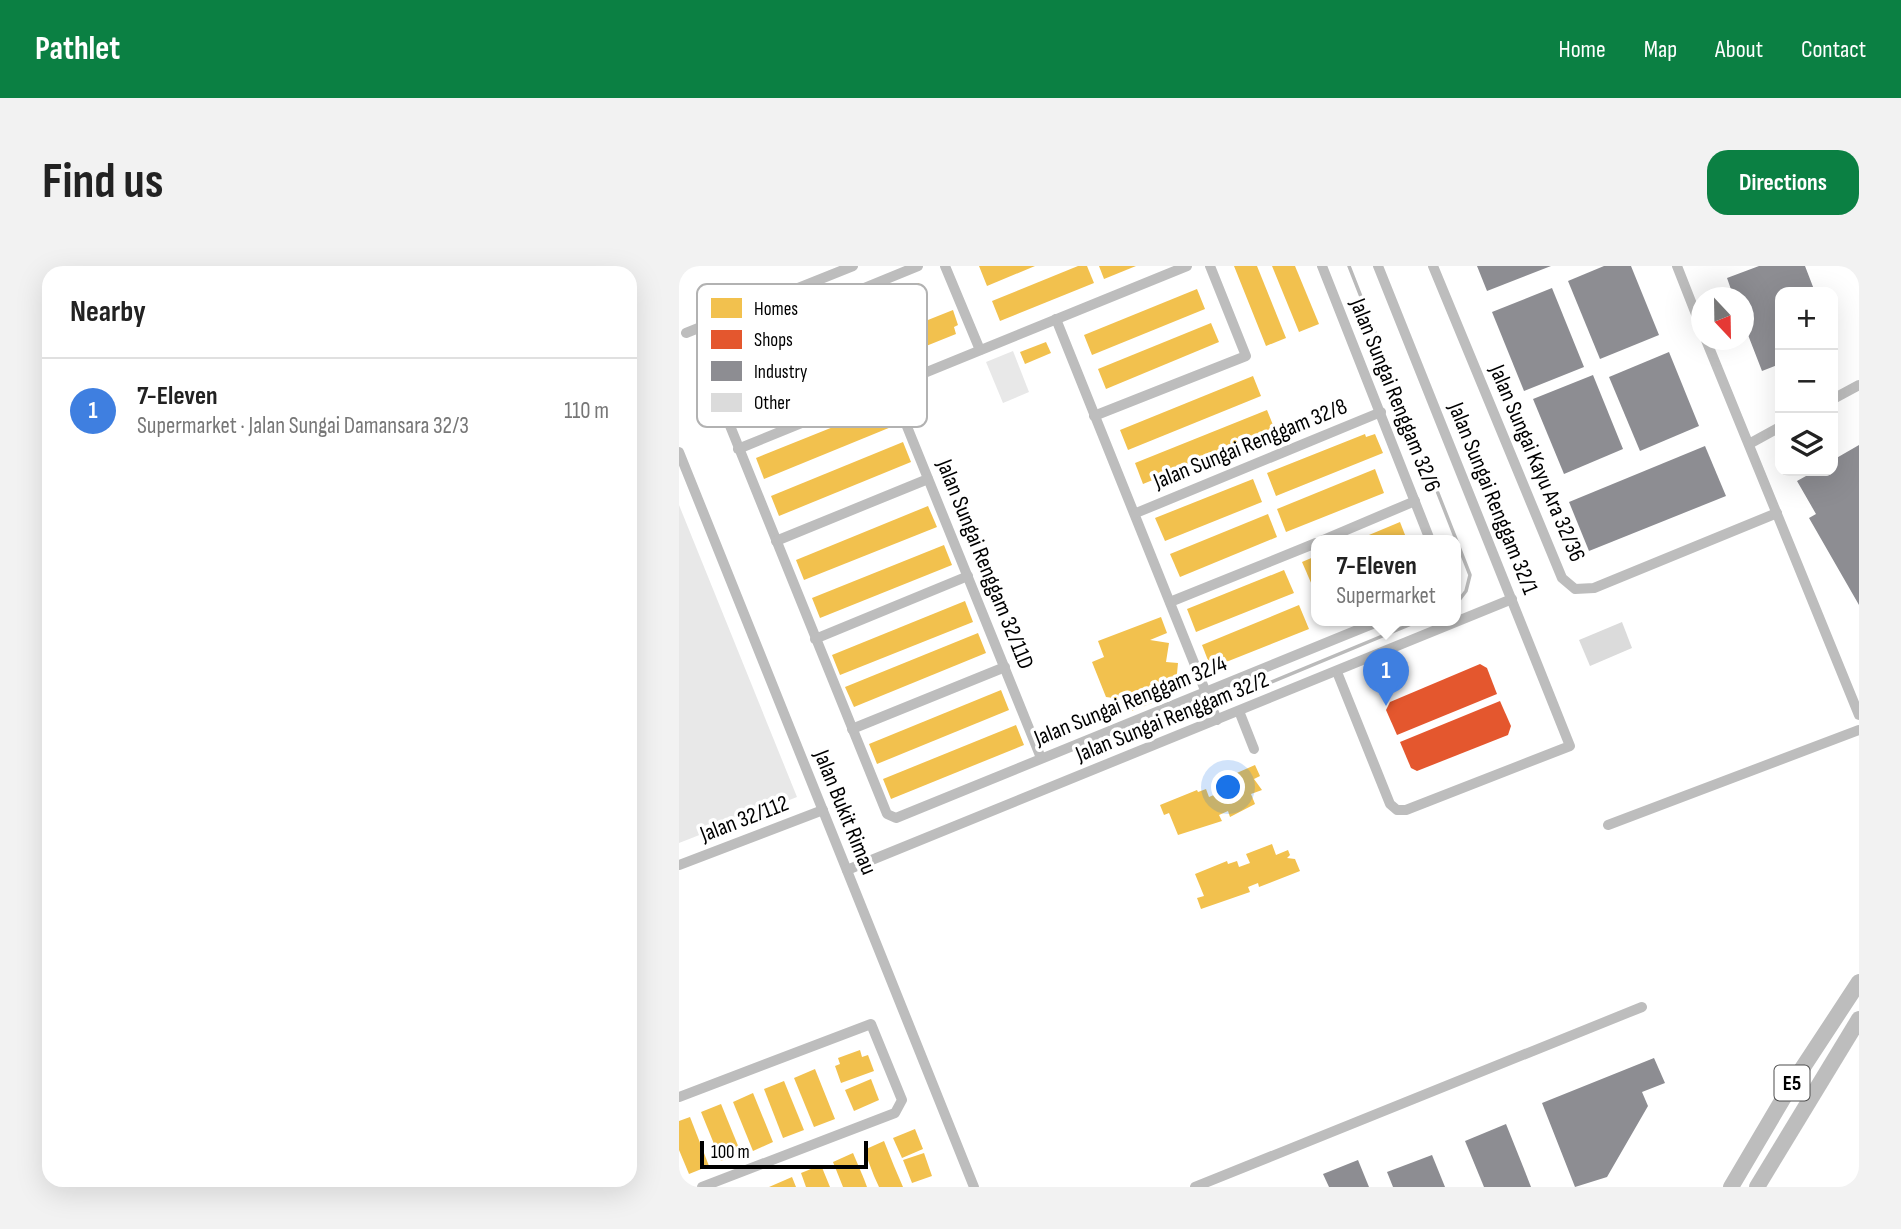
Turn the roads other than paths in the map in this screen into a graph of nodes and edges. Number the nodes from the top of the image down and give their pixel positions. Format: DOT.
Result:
graph roads {
  1 [pos="853,266"];
  2 [pos="918,266"];
  3 [pos="945,266"];
  4 [pos="1187,266"];
  5 [pos="1210,266"];
  6 [pos="1322,266"];
  7 [pos="1378,266"];
  8 [pos="1433,266"];
  9 [pos="1677,266"];
  10 [pos="808,284"];
  11 [pos="874,284"];
  12 [pos="1691,300"];
  13 [pos="1056,319"];
  14 [pos="697,329"];
  15 [pos="686,333"];
  16 [pos="980,350"];
  17 [pos="1710,350"];
  18 [pos="927,372"];
  19 [pos="1859,384"];
  20 [pos="1838,396"];
  21 [pos="1381,412"];
  22 [pos="1094,416"];
  23 [pos="731,427"];
  24 [pos="793,427"];
  25 [pos="907,427"];
  26 [pos="1775,430"];
  27 [pos="1749,444"];
  28 [pos="739,449"];
  29 [pos="679,452"];
  30 [pos="928,479"];
  31 [pos="1415,501"];
  32 [pos="1136,513"];
  33 [pos="1777,513"];
  34 [pos="1335,535"];
  35 [pos="1428,535"];
  36 [pos="776,541"];
  37 [pos="1311,544"];
  38 [pos="968,576"];
  39 [pos="1512,599"];
  40 [pos="1170,602"];
  41 [pos="1461,620"];
  42 [pos="1367,626"];
  43 [pos="1447,626"];
  44 [pos="815,639"];
  45 [pos="1005,667"];
  46 [pos="1337,672"];
  47 [pos="1205,692"];
  48 [pos="1239,711"];
  49 [pos="1859,715"];
  50 [pos="1217,720"];
  51 [pos="852,729"];
  52 [pos="1859,730"];
  53 [pos="1254,749"];
  54 [pos="1041,758"];
  55 [pos="823,810"];
  56 [pos="1608,825"];
  57 [pos="679,865"];
  58 [pos="847,870"];
  59 [pos="1859,982"];
  60 [pos="1642,1007"];
  61 [pos="1859,1019"];
  62 [pos="679,1097"];
  63 [pos="702,1187"];
  64 [pos="974,1187"];
  65 [pos="1195,1187"];
  66 [pos="1731,1187"];
  67 [pos="1757,1187"];
  1 -- 10 [label="street"];
  2 -- 11 [label="street"];
  3 -- 16 [label="street"];
  4 -- 13 [label="street"];
  5 -- 22 [label="street"];
  6 -- 21 [label="street, Jalan Sungai Renggam 32/6"];
  7 -- 39 [label="street, Jalan Sungai Renggam 32/1"];
  8 -- 33 [label="street, Jalan Sungai Kayu Ara 32/36"];
  9 -- 12 [label="street"];
  13 -- 16 [label="street"];
  13 -- 22 [label="street"];
  14 -- 15 [label="street"];
  16 -- 18 [label="street"];
  17 -- 27 [label="street"];
  19 -- 20 [label="street"];
  21 -- 31 [label="street, Jalan Sungai Renggam 32/6"];
  21 -- 32 [label="street, Jalan Sungai Renggam 32/8"];
  22 -- 32 [label="street"];
  23 -- 28 [label="street"];
  24 -- 28 [label="street"];
  25 -- 30 [label="street, Jalan Sungai Renggam 32/11D"];
  26 -- 27 [label="street"];
  27 -- 33 [label="street"];
  28 -- 36 [label="street"];
  29 -- 55 [label="street, Jalan Bukit Rimau"];
  30 -- 36 [label="street"];
  30 -- 38 [label="street, Jalan Sungai Renggam 32/11D"];
  31 -- 34 [label="street"];
  31 -- 35 [label="street, Jalan Sungai Renggam 32/6"];
  32 -- 40 [label="street"];
  33 -- 49 [label="street"];
  36 -- 44 [label="street"];
  37 -- 40 [label="street"];
  38 -- 44 [label="street"];
  38 -- 45 [label="street, Jalan Sungai Renggam 32/11D"];
  39 -- 41 [label="street, Jalan Sungai Renggam 32/2"];
  39 -- 46 [label="street, Jalan Sungai Renggam 32/1"];
  40 -- 47 [label="street"];
  42 -- 47 [label="street, Jalan Sungai Renggam 32/4"];
  43 -- 46 [label="street, Jalan Sungai Renggam 32/2"];
  44 -- 51 [label="street"];
  45 -- 51 [label="street"];
  45 -- 54 [label="street, Jalan Sungai Renggam 32/11D"];
  46 -- 48 [label="street, Jalan Sungai Renggam 32/2"];
  47 -- 50 [label="street"];
  47 -- 54 [label="street, Jalan Sungai Renggam 32/4"];
  48 -- 50 [label="street, Jalan Sungai Renggam 32/2"];
  48 -- 53 [label="street"];
  50 -- 58 [label="street, Jalan Sungai Renggam 32/2"];
  51 -- 54 [label="street, Jalan Sungai Renggam 32/4"];
  52 -- 56 [label="street"];
  55 -- 57 [label="street, Jalan 32/112"];
  55 -- 58 [label="street, Jalan Bukit Rimau"];
  58 -- 64 [label="street, Jalan Bukit Rimau"];
  59 -- 66 [label="highway, E5"];
  60 -- 65 [label="street"];
  61 -- 67 [label="highway, E5"];
  62 -- 63 [label="street"];
}
